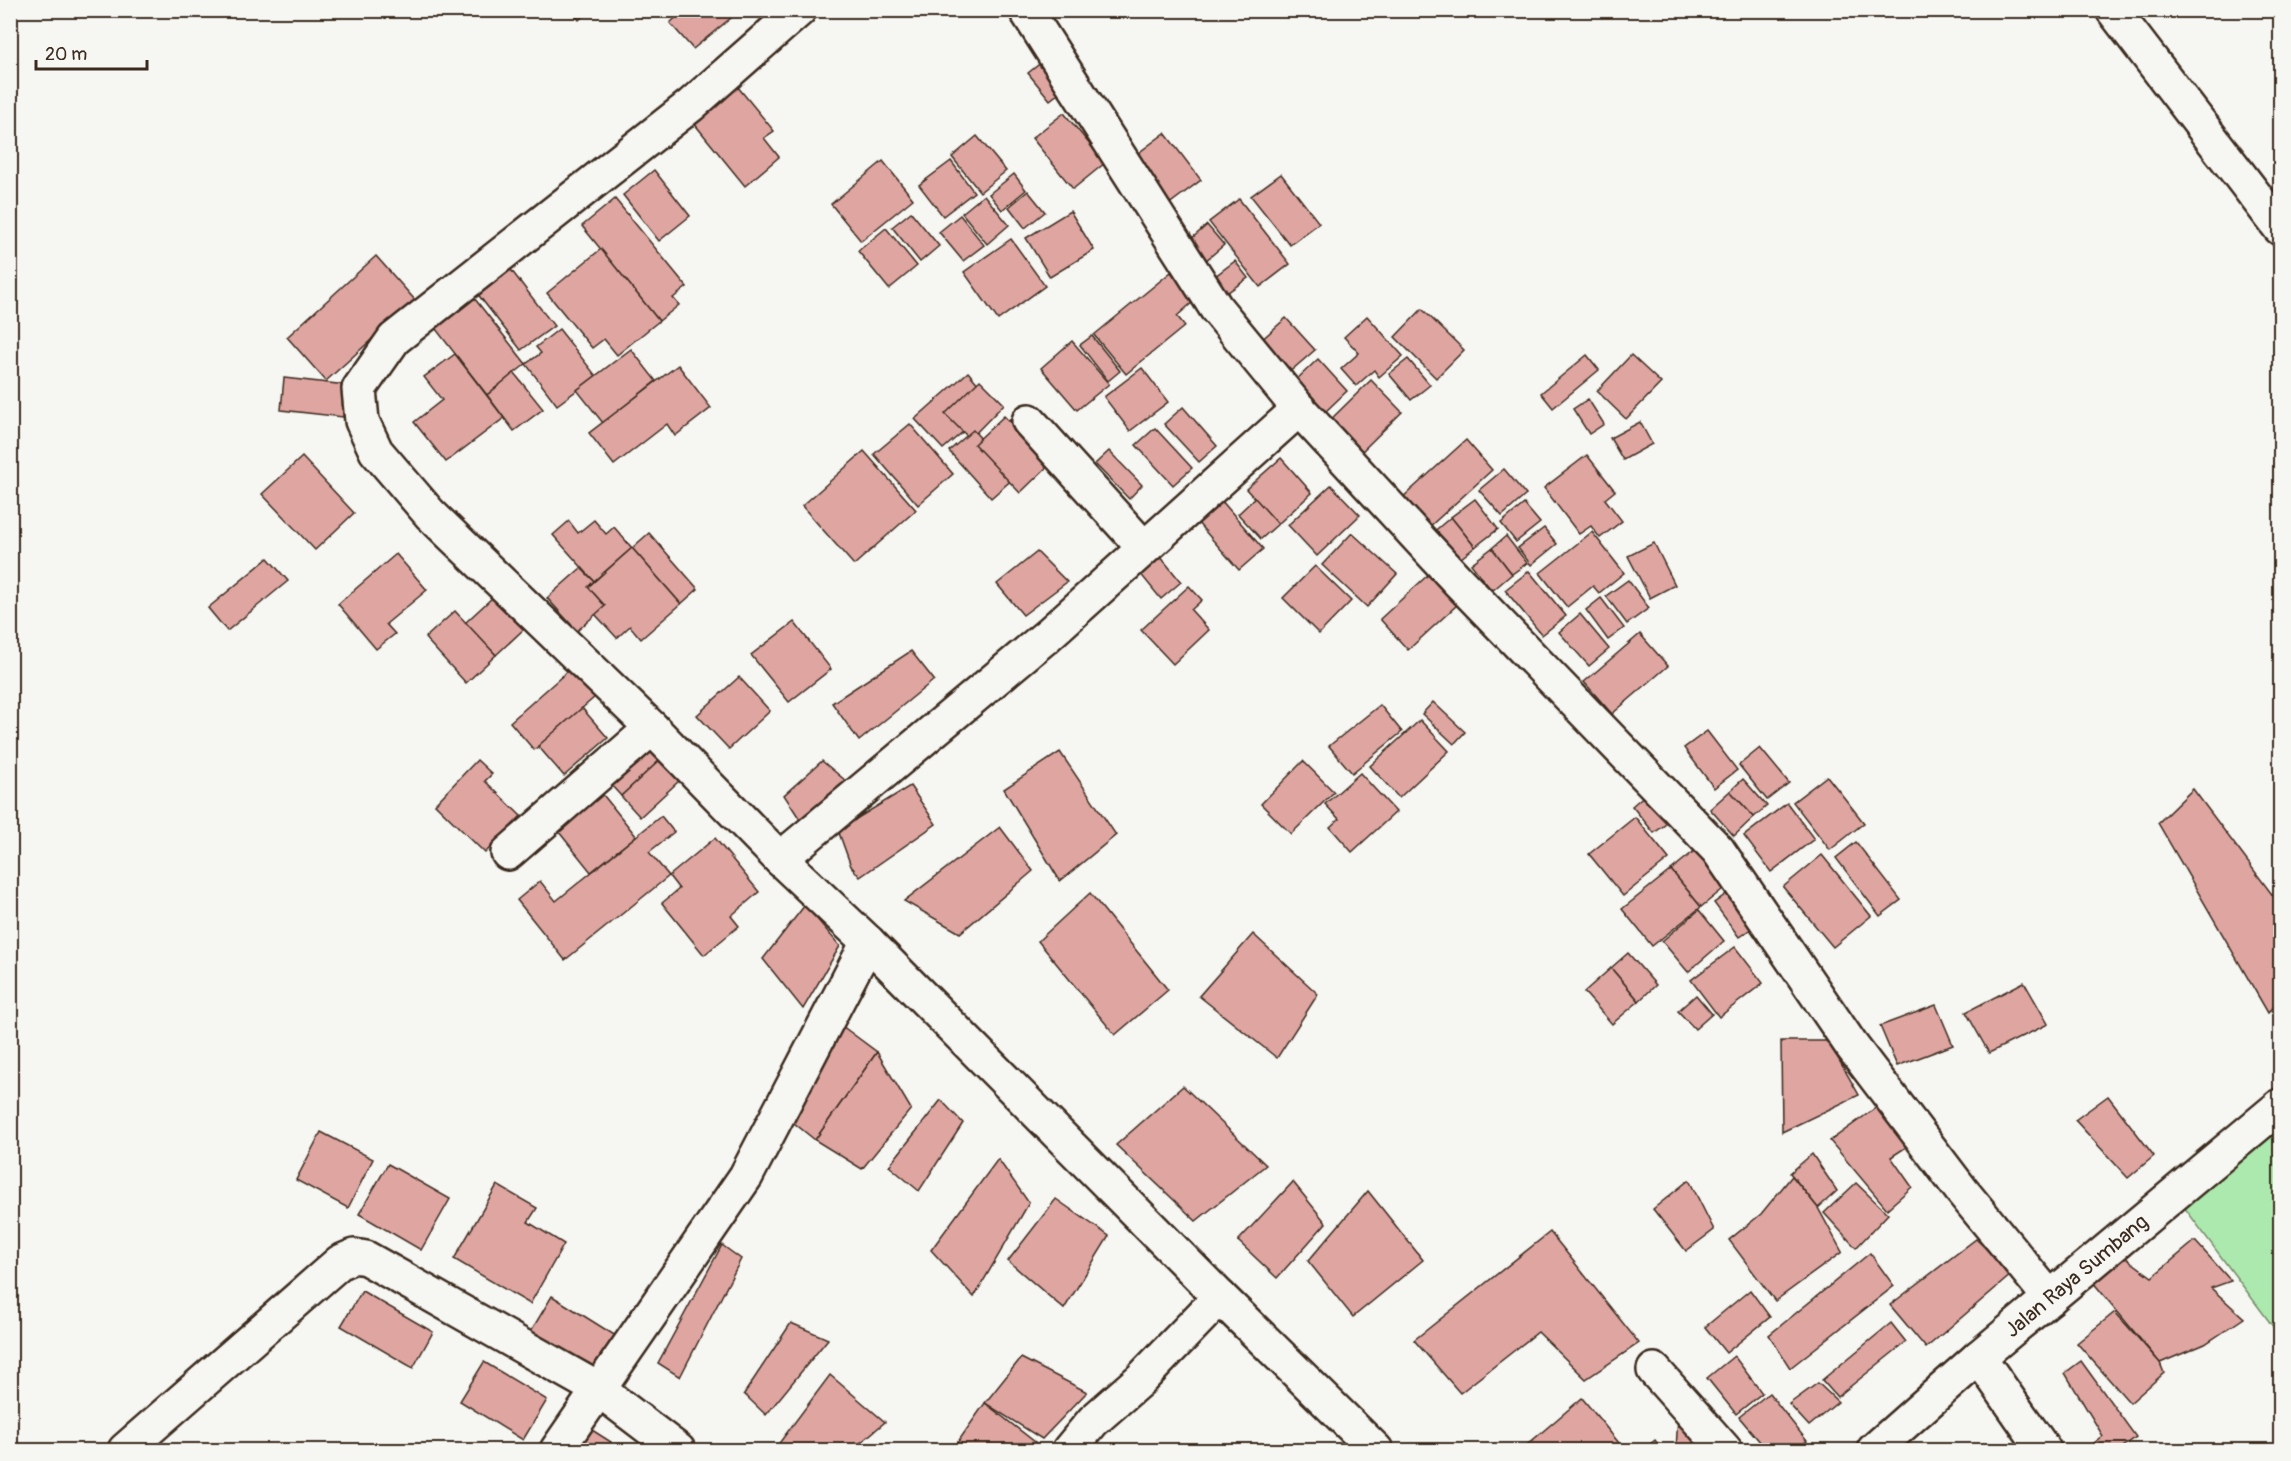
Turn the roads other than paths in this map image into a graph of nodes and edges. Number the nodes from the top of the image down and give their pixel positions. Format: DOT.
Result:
graph roads {
  1 [pos="800,10"];
  2 [pos="1026,10"];
  3 [pos="2113,10"];
  4 [pos="2280,228"];
  5 [pos="1299,409"];
  6 [pos="1029,421"];
  7 [pos="1144,548"];
  8 [pos="652,728"];
  9 [pos="508,853"];
  10 [pos="780,859"];
  11 [pos="868,942"];
  12 [pos="2280,1106"];
  13 [pos="1220,1297"];
  14 [pos="2050,1298"];
  15 [pos="1979,1357"];
  16 [pos="1654,1370"];
  17 [pos="598,1389"];
  18 [pos="125,1450"];
  19 [pos="557,1450"];
  20 [pos="678,1450"];
  21 [pos="1070,1450"];
  22 [pos="1376,1450"];
  23 [pos="1725,1450"];
  24 [pos="1874,1450"];
  25 [pos="2044,1450"];
  1 -- 8 [label="street"];
  2 -- 5 [label="street"];
  3 -- 4 [label="street"];
  5 -- 7 [label="street"];
  5 -- 14 [label="street"];
  6 -- 7 [label="street"];
  7 -- 10 [label="street"];
  8 -- 9 [label="street"];
  8 -- 10 [label="street"];
  10 -- 11 [label="street"];
  11 -- 13 [label="street"];
  11 -- 17 [label="street"];
  12 -- 14 [label="street, Jalan Raya Sumbang"];
  13 -- 21 [label="street"];
  13 -- 22 [label="street"];
  14 -- 15 [label="street, Jalan Raya Sumbang"];
  15 -- 24 [label="street, Jalan Raya Sumbang"];
  15 -- 25 [label="street"];
  16 -- 23 [label="street"];
  17 -- 18 [label="street"];
  17 -- 19 [label="street"];
  17 -- 20 [label="street"];
}
